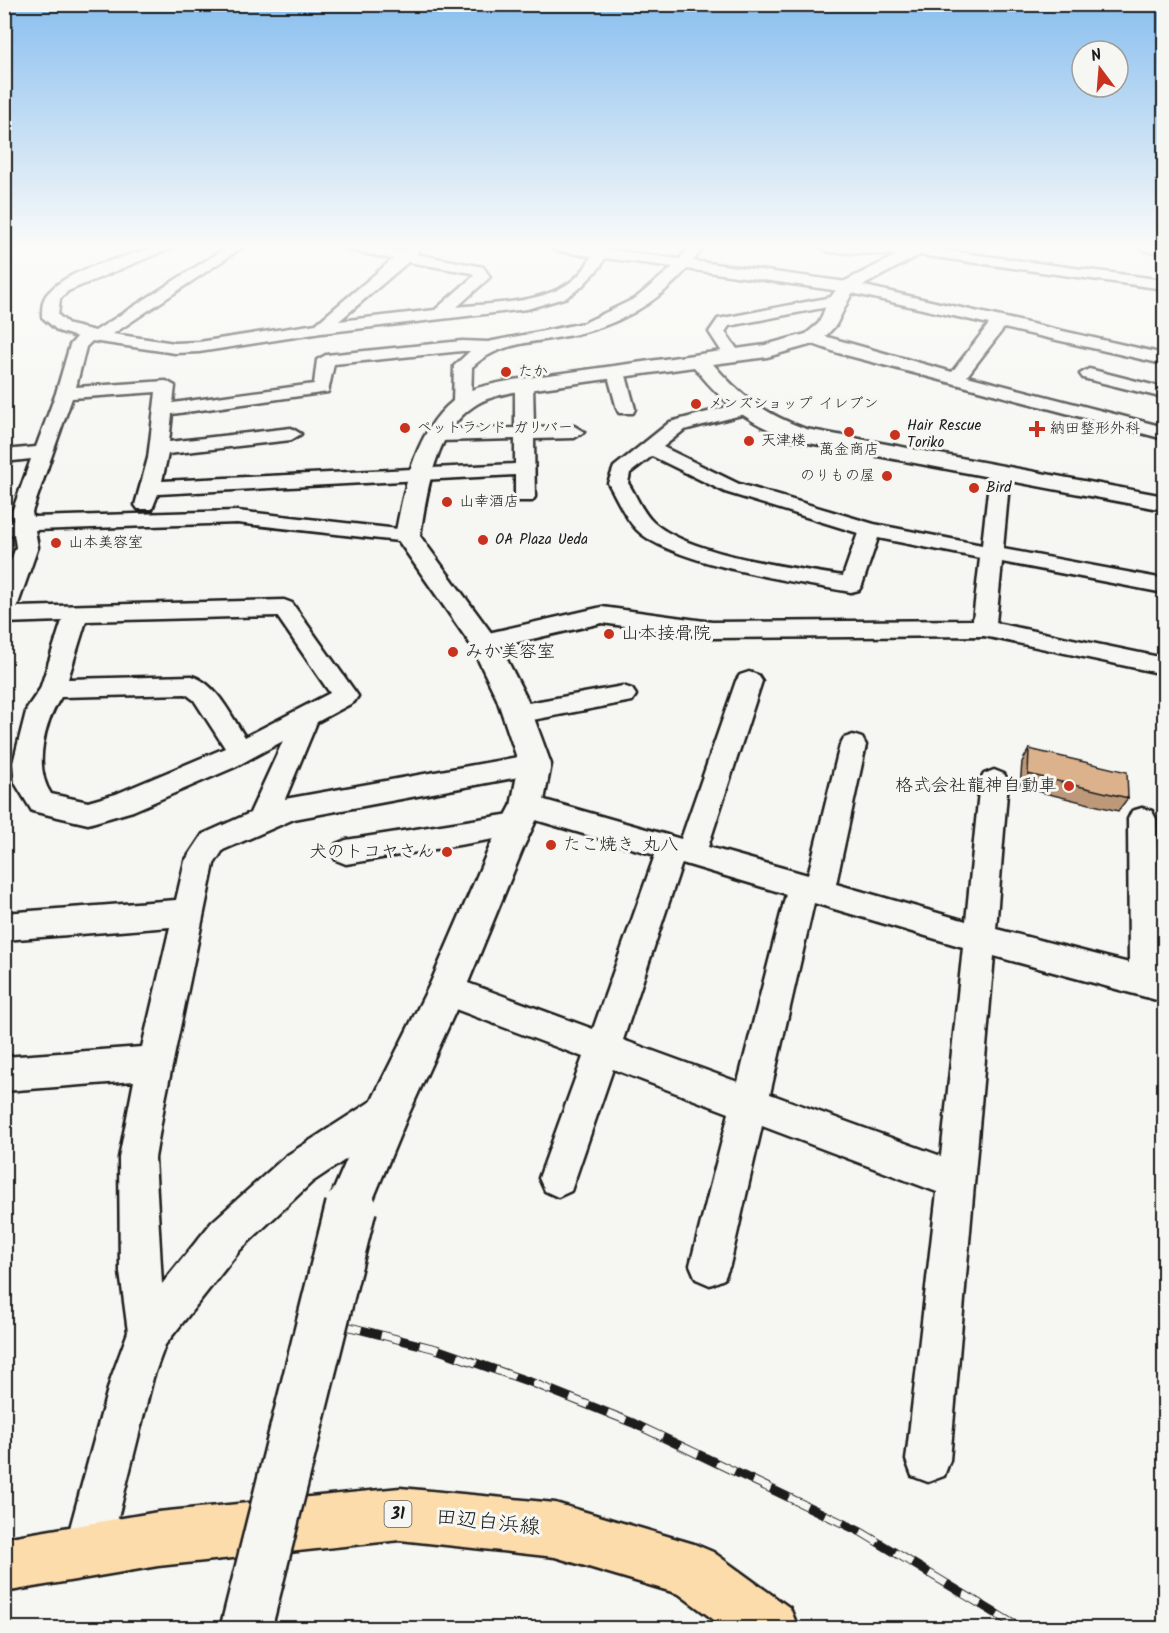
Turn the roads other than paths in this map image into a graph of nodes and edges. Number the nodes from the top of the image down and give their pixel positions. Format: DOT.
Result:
graph roads {
  1 [pos="58,323"];
  2 [pos="114,323"];
  3 [pos="327,323"];
  4 [pos="365,323"];
  5 [pos="596,323"];
  6 [pos="723,323"];
  7 [pos="828,323"];
  8 [pos="999,323"];
  9 [pos="321,328"];
  10 [pos="93,336"];
  11 [pos="813,338"];
  12 [pos="486,346"];
  13 [pos="1105,346"];
  14 [pos="733,356"];
  15 [pos="1163,359"];
  16 [pos="699,361"];
  17 [pos="616,372"];
  18 [pos="1089,375"];
  19 [pos="956,379"];
  20 [pos="524,384"];
  21 [pos="65,393"];
  22 [pos="1164,393"];
  23 [pos="462,404"];
  24 [pos="1071,408"];
  25 [pos="626,409"];
  26 [pos="742,409"];
  27 [pos="164,410"];
  28 [pos="574,432"];
  29 [pos="524,433"];
  30 [pos="1164,433"];
  31 [pos="291,434"];
  32 [pos="439,435"];
  33 [pos="650,447"];
  34 [pos="159,449"];
  35 [pos="44,452"];
  36 [pos="4,456"];
  37 [pos="525,469"];
  38 [pos="1000,473"];
  39 [pos="420,474"];
  40 [pos="150,488"];
  41 [pos="28,496"];
  42 [pos="525,497"];
  43 [pos="4,500"];
  44 [pos="1164,503"];
  45 [pos="141,520"];
  46 [pos="15,527"];
  47 [pos="870,530"];
  48 [pos="407,536"];
  49 [pos="990,553"];
  50 [pos="1164,586"];
  51 [pos="77,612"];
  52 [pos="4,613"];
  53 [pos="984,628"];
  54 [pos="484,642"];
  55 [pos="1164,666"];
  56 [pos="749,681"];
  57 [pos="53,688"];
  58 [pos="622,695"];
  59 [pos="308,714"];
  60 [pos="517,714"];
  61 [pos="853,745"];
  62 [pos="240,750"];
  63 [pos="535,764"];
  64 [pos="994,781"];
  65 [pos="523,815"];
  66 [pos="1142,819"];
  67 [pos="261,821"];
  68 [pos="681,851"];
  69 [pos="346,852"];
  70 [pos="811,889"];
  71 [pos="189,912"];
  72 [pos="4,927"];
  73 [pos="978,938"];
  74 [pos="1155,985"];
  75 [pos="446,990"];
  76 [pos="603,1049"];
  77 [pos="156,1063"];
  78 [pos="4,1074"];
  79 [pos="750,1104"];
  80 [pos="389,1110"];
  81 [pos="558,1178"];
  82 [pos="957,1181"];
  83 [pos="711,1265"];
  84 [pos="149,1332"];
  85 [pos="928,1460"];
  86 [pos="87,1550"];
  87 [pos="4,1565"];
  88 [pos="246,1629"];
  89 [pos="770,1629"];
  1 -- 10 [label="street"];
  2 -- 10 [label="street"];
  3 -- 9 [label="street"];
  4 -- 9 [label="street"];
  5 -- 12 [label="street"];
  6 -- 14 [label="street"];
  7 -- 11 [label="street"];
  8 -- 13 [label="street"];
  8 -- 19 [label="street"];
  9 -- 10 [label="street"];
  10 -- 21 [label="street"];
  11 -- 14 [label="street"];
  11 -- 19 [label="street"];
  12 -- 23 [label="street"];
  12 -- 27 [label="street"];
  13 -- 15 [label="street"];
  13 -- 18 [label="street"];
  14 -- 16 [label="street"];
  16 -- 17 [label="street"];
  16 -- 26 [label="street"];
  17 -- 20 [label="street"];
  17 -- 25 [label="street"];
  18 -- 22 [label="street"];
  18 -- 24 [label="street"];
  19 -- 24 [label="street"];
  20 -- 23 [label="street"];
  20 -- 29 [label="street"];
  21 -- 27 [label="street"];
  21 -- 35 [label="street"];
  23 -- 32 [label="street"];
  24 -- 30 [label="street"];
  26 -- 33 [label="street"];
  26 -- 38 [label="street"];
  27 -- 34 [label="street"];
  28 -- 29 [label="street"];
  29 -- 32 [label="street"];
  29 -- 37 [label="street"];
  31 -- 34 [label="street"];
  32 -- 39 [label="street"];
  33 -- 47 [label="street"];
  33 -- 47 [label="street"];
  34 -- 40 [label="street"];
  35 -- 36 [label="street"];
  35 -- 41 [label="street"];
  37 -- 39 [label="street"];
  37 -- 42 [label="street"];
  38 -- 44 [label="street"];
  38 -- 49 [label="street"];
  39 -- 40 [label="street"];
  39 -- 48 [label="street"];
  40 -- 45 [label="street"];
  41 -- 43 [label="street"];
  41 -- 46 [label="street"];
  45 -- 46 [label="street"];
  45 -- 48 [label="street"];
  46 -- 52 [label="street"];
  47 -- 49 [label="street"];
  48 -- 54 [label="street"];
  49 -- 50 [label="street"];
  49 -- 53 [label="street"];
  51 -- 52 [label="street"];
  51 -- 57 [label="street"];
  51 -- 59 [label="street"];
  53 -- 54 [label="street"];
  53 -- 55 [label="street"];
  54 -- 60 [label="street"];
  56 -- 68 [label="street"];
  57 -- 62 [label="street"];
  57 -- 62 [label="street"];
  58 -- 60 [label="street"];
  59 -- 62 [label="street"];
  59 -- 67 [label="street"];
  60 -- 63 [label="street"];
  61 -- 70 [label="street"];
  63 -- 65 [label="street"];
  63 -- 67 [label="street"];
  64 -- 73 [label="street"];
  65 -- 68 [label="street"];
  65 -- 69 [label="street"];
  65 -- 75 [label="street"];
  66 -- 74 [label="street"];
  67 -- 71 [label="street"];
  68 -- 70 [label="street"];
  68 -- 76 [label="street"];
  70 -- 73 [label="street"];
  70 -- 79 [label="street"];
  71 -- 72 [label="street"];
  71 -- 77 [label="street"];
  73 -- 74 [label="street"];
  73 -- 82 [label="street"];
  75 -- 76 [label="street"];
  75 -- 80 [label="street"];
  76 -- 79 [label="street"];
  76 -- 81 [label="street"];
  77 -- 78 [label="street"];
  77 -- 84 [label="street"];
  79 -- 82 [label="street"];
  79 -- 83 [label="street"];
  80 -- 84 [label="street"];
  80 -- 88 [label="street, bridge"];
  82 -- 85 [label="street"];
  84 -- 86 [label="street"];
  86 -- 87 [label="main road, 田辺白浜線 / 31"];
  86 -- 89 [label="main road, 田辺白浜線 / 31"];
}
